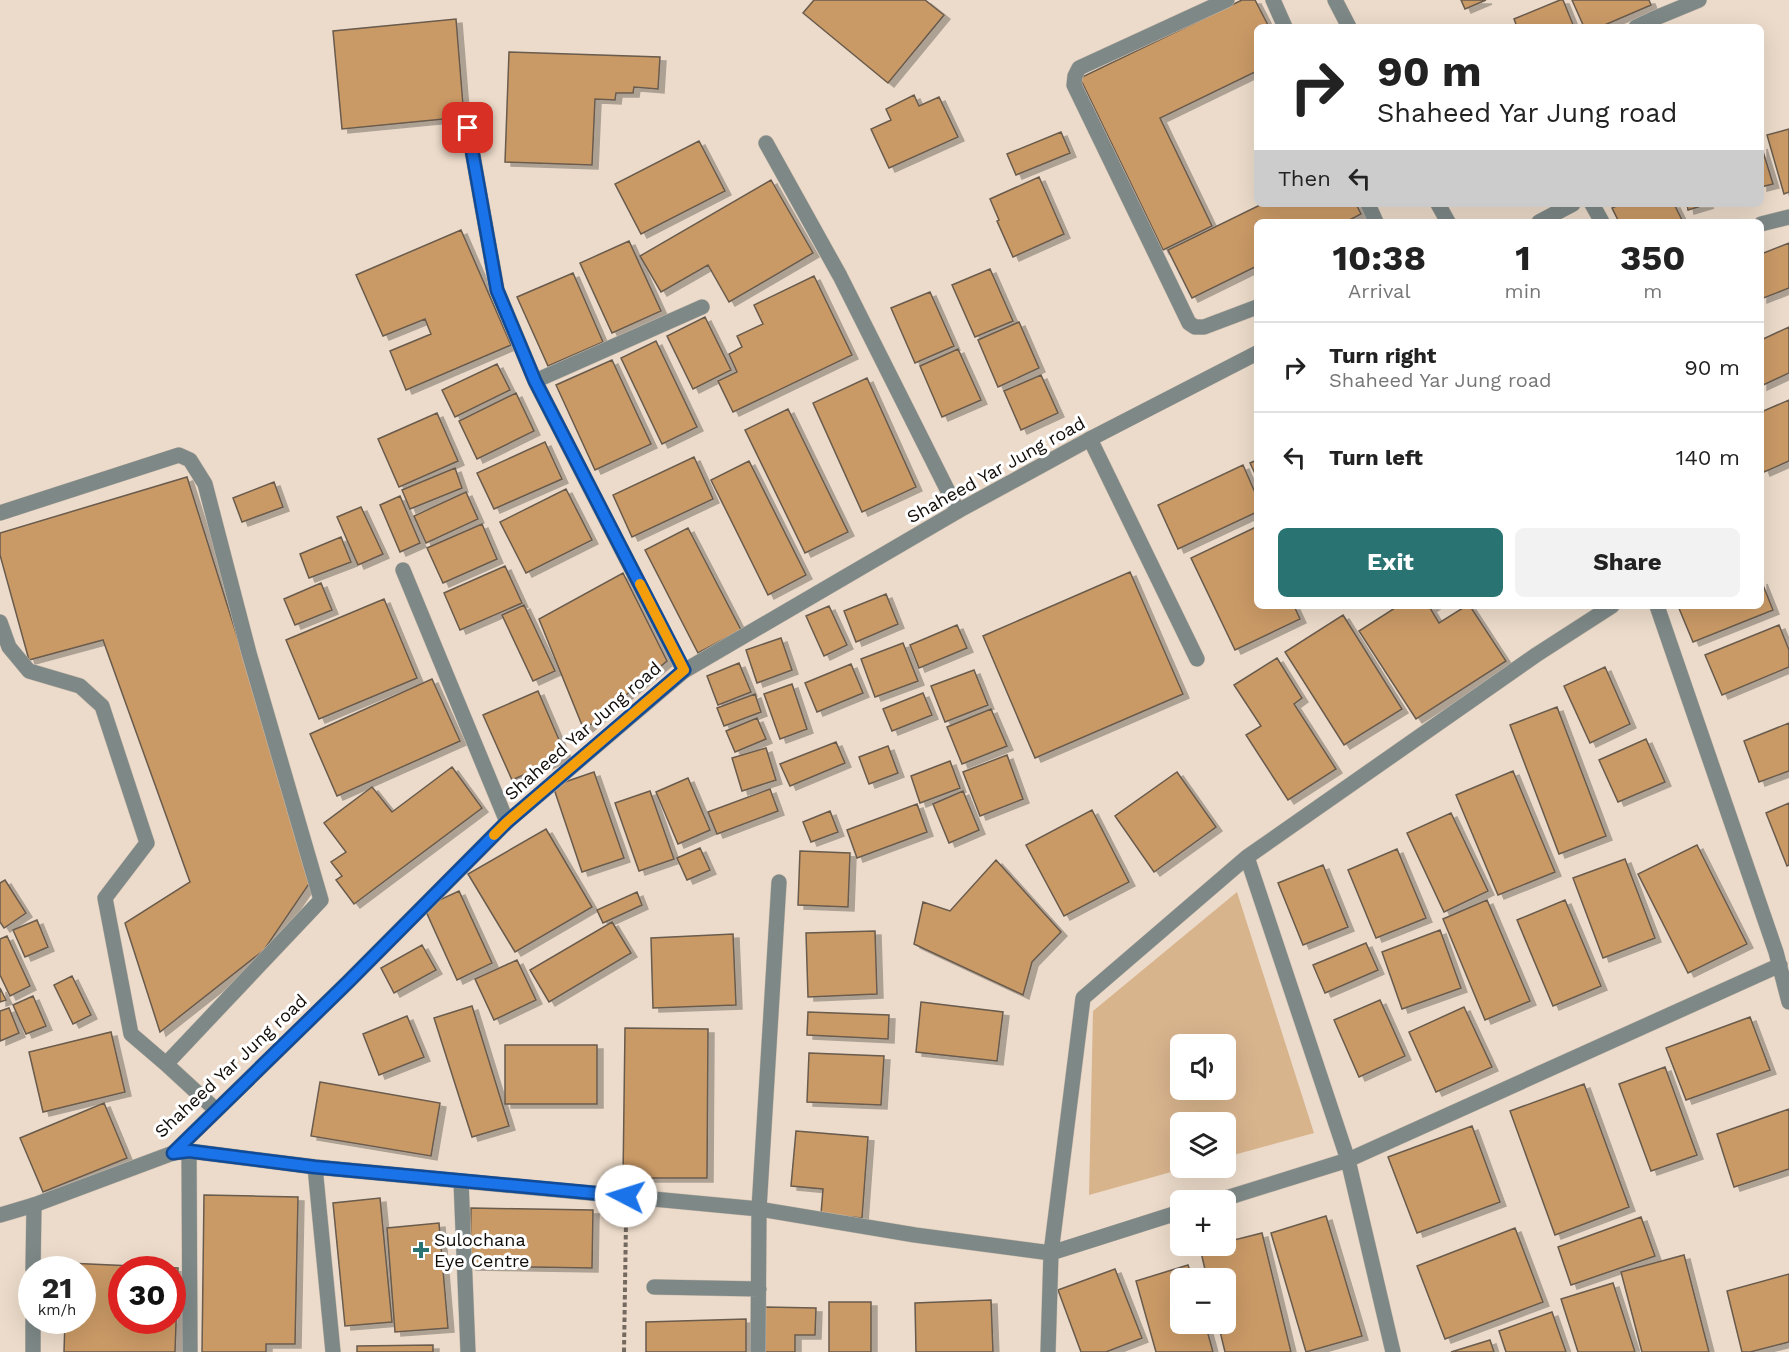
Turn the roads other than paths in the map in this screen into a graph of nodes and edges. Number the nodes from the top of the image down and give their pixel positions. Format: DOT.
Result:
graph roads {
  1 [pos="1227,0"];
  2 [pos="1273,0"];
  3 [pos="1335,0"];
  4 [pos="1699,0"];
  5 [pos="1285,24"];
  6 [pos="1347,24"];
  7 [pos="1642,24"];
  8 [pos="468,128"];
  9 [pos="766,143"];
  10 [pos="1567,207"];
  11 [pos="1789,216"];
  12 [pos="1545,219"];
  13 [pos="1764,223"];
  14 [pos="702,307"];
  15 [pos="1254,308"];
  16 [pos="1254,355"];
  17 [pos="535,381"];
  18 [pos="1090,439"];
  19 [pos="958,511"];
  20 [pos="0,513"];
  21 [pos="403,570"];
  22 [pos="1607,609"];
  23 [pos="1658,609"];
  24 [pos="0,622"];
  25 [pos="1197,659"];
  26 [pos="684,670"];
  27 [pos="507,822"];
  28 [pos="1247,857"];
  29 [pos="779,882"];
  30 [pos="1780,965"];
  31 [pos="1789,1002"];
  32 [pos="166,1064"];
  33 [pos="216,1110"];
  34 [pos="189,1151"];
  35 [pos="173,1153"];
  36 [pos="1348,1160"];
  37 [pos="315,1167"];
  38 [pos="461,1181"];
  39 [pos="1236,1195"];
  40 [pos="34,1205"];
  41 [pos="759,1209"];
  42 [pos="0,1215"];
  43 [pos="1170,1215"];
  44 [pos="1051,1253"];
  45 [pos="33,1256"];
  46 [pos="654,1287"];
  47 [pos="759,1289"];
  48 [pos="33,1334"];
  49 [pos="33,1352"];
  50 [pos="190,1352"];
  51 [pos="333,1352"];
  52 [pos="468,1352"];
  53 [pos="758,1352"];
  54 [pos="1048,1352"];
  55 [pos="1394,1352"];
  1 -- 15 [label="street"];
  2 -- 5 [label="street"];
  3 -- 6 [label="street"];
  4 -- 7 [label="street"];
  8 -- 17 [label="street"];
  9 -- 19 [label="street"];
  10 -- 12 [label="street"];
  11 -- 13 [label="street"];
  14 -- 17 [label="street"];
  16 -- 18 [label="street, Shaheed Yar Jung road"];
  17 -- 26 [label="street"];
  18 -- 19 [label="street, Shaheed Yar Jung road"];
  18 -- 25 [label="street"];
  19 -- 26 [label="street, Shaheed Yar Jung road"];
  20 -- 32 [label="street"];
  21 -- 27 [label="street"];
  22 -- 28 [label="street"];
  23 -- 30 [label="street"];
  24 -- 32 [label="street"];
  26 -- 27 [label="street, Shaheed Yar Jung road"];
  27 -- 33 [label="street, Shaheed Yar Jung road"];
  28 -- 36 [label="street"];
  28 -- 44 [label="street"];
  29 -- 41 [label="street"];
  30 -- 31 [label="street"];
  30 -- 36 [label="street"];
  32 -- 33 [label="street"];
  33 -- 35 [label="street, Shaheed Yar Jung road"];
  34 -- 35 [label="street"];
  34 -- 37 [label="street"];
  34 -- 50 [label="street"];
  35 -- 40 [label="street, Shaheed Yar Jung road"];
  36 -- 39 [label="street"];
  36 -- 55 [label="street"];
  37 -- 38 [label="street"];
  37 -- 51 [label="street"];
  38 -- 41 [label="street"];
  38 -- 52 [label="street"];
  40 -- 42 [label="street, Shaheed Yar Jung road"];
  40 -- 45 [label="street"];
  41 -- 44 [label="street"];
  41 -- 47 [label="street"];
  43 -- 44 [label="street"];
  44 -- 54 [label="street"];
  46 -- 47 [label="street"];
  47 -- 53 [label="street"];
  48 -- 49 [label="street"];
}
